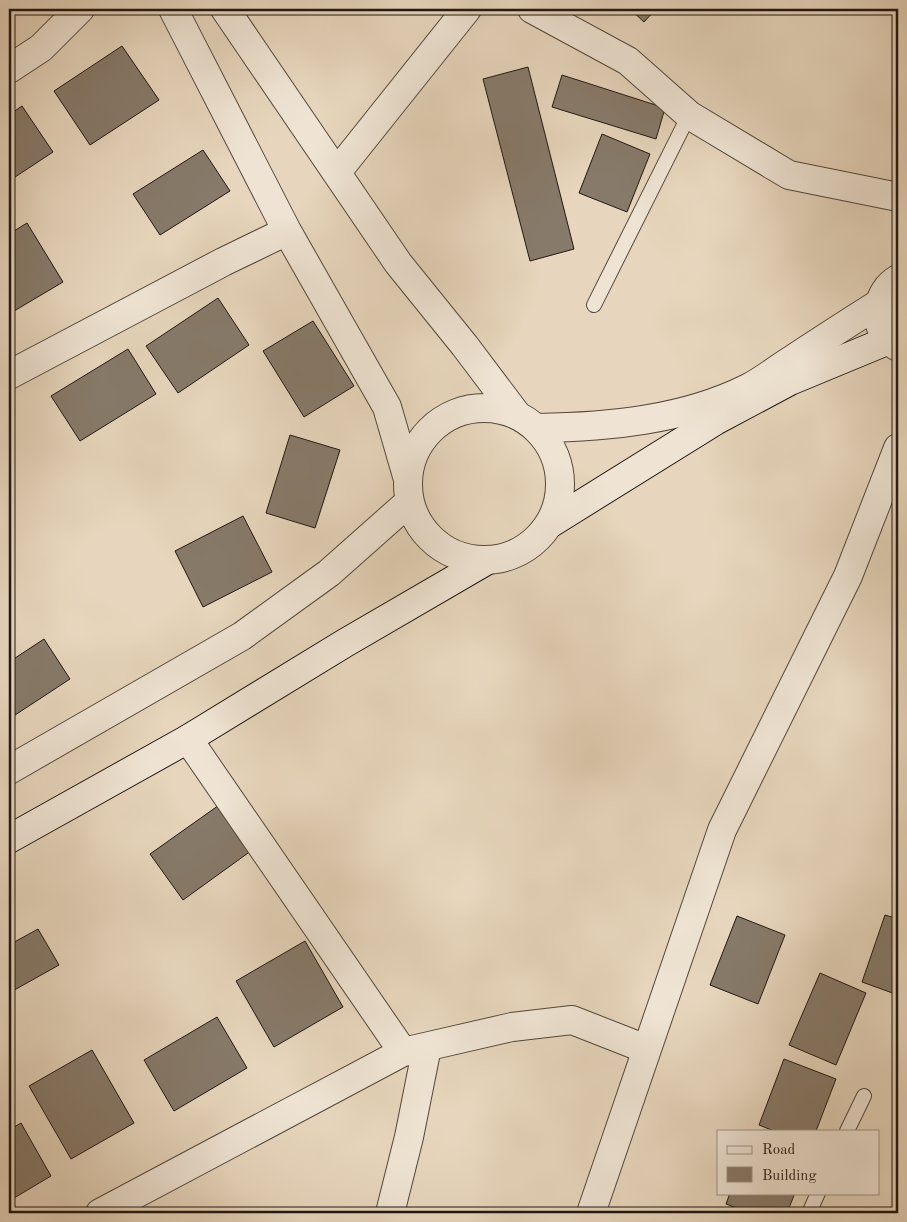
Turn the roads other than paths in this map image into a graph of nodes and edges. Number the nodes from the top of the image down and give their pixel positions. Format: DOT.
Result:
graph roads {
  1 [pos="80,9"];
  2 [pos="172,9"];
  3 [pos="225,9"];
  4 [pos="467,9"];
  5 [pos="532,9"];
  6 [pos="9,69"];
  7 [pos="689,116"];
  8 [pos="337,172"];
  9 [pos="898,197"];
  10 [pos="287,231"];
  11 [pos="898,280"];
  12 [pos="880,303"];
  13 [pos="594,305"];
  14 [pos="893,343"];
  15 [pos="9,375"];
  16 [pos="527,421"];
  17 [pos="898,448"];
  18 [pos="408,489"];
  19 [pos="551,523"];
  20 [pos="486,561"];
  21 [pos="188,739"];
  22 [pos="9,770"];
  23 [pos="9,839"];
  24 [pos="646,1049"];
  25 [pos="415,1050"];
  26 [pos="864,1096"];
  27 [pos="847,1130"];
  28 [pos="818,1194"];
  29 [pos="100,1213"];
  30 [pos="390,1213"];
  31 [pos="591,1213"];
  32 [pos="809,1213"];
  1 -- 6 [label="street"];
  2 -- 10 [label="street"];
  3 -- 8 [label="street"];
  4 -- 8 [label="street"];
  5 -- 7 [label="street"];
  7 -- 9 [label="street"];
  7 -- 13 [label="lane"];
  8 -- 16 [label="street"];
  10 -- 15 [label="street"];
  10 -- 18 [label="street"];
  11 -- 12 [label="street"];
  12 -- 14 [label="street"];
  12 -- 16 [label="street"];
  14 -- 19 [label="street"];
  16 -- 18 [label="street"];
  16 -- 19 [label="street"];
  17 -- 24 [label="street"];
  18 -- 20 [label="street"];
  18 -- 22 [label="street"];
  19 -- 20 [label="street"];
  20 -- 21 [label="street"];
  21 -- 23 [label="street"];
  21 -- 25 [label="street"];
  24 -- 25 [label="street"];
  24 -- 31 [label="street"];
  25 -- 29 [label="street"];
  25 -- 30 [label="street"];
  26 -- 27 [label="lane"];
  28 -- 32 [label="lane"];
}
